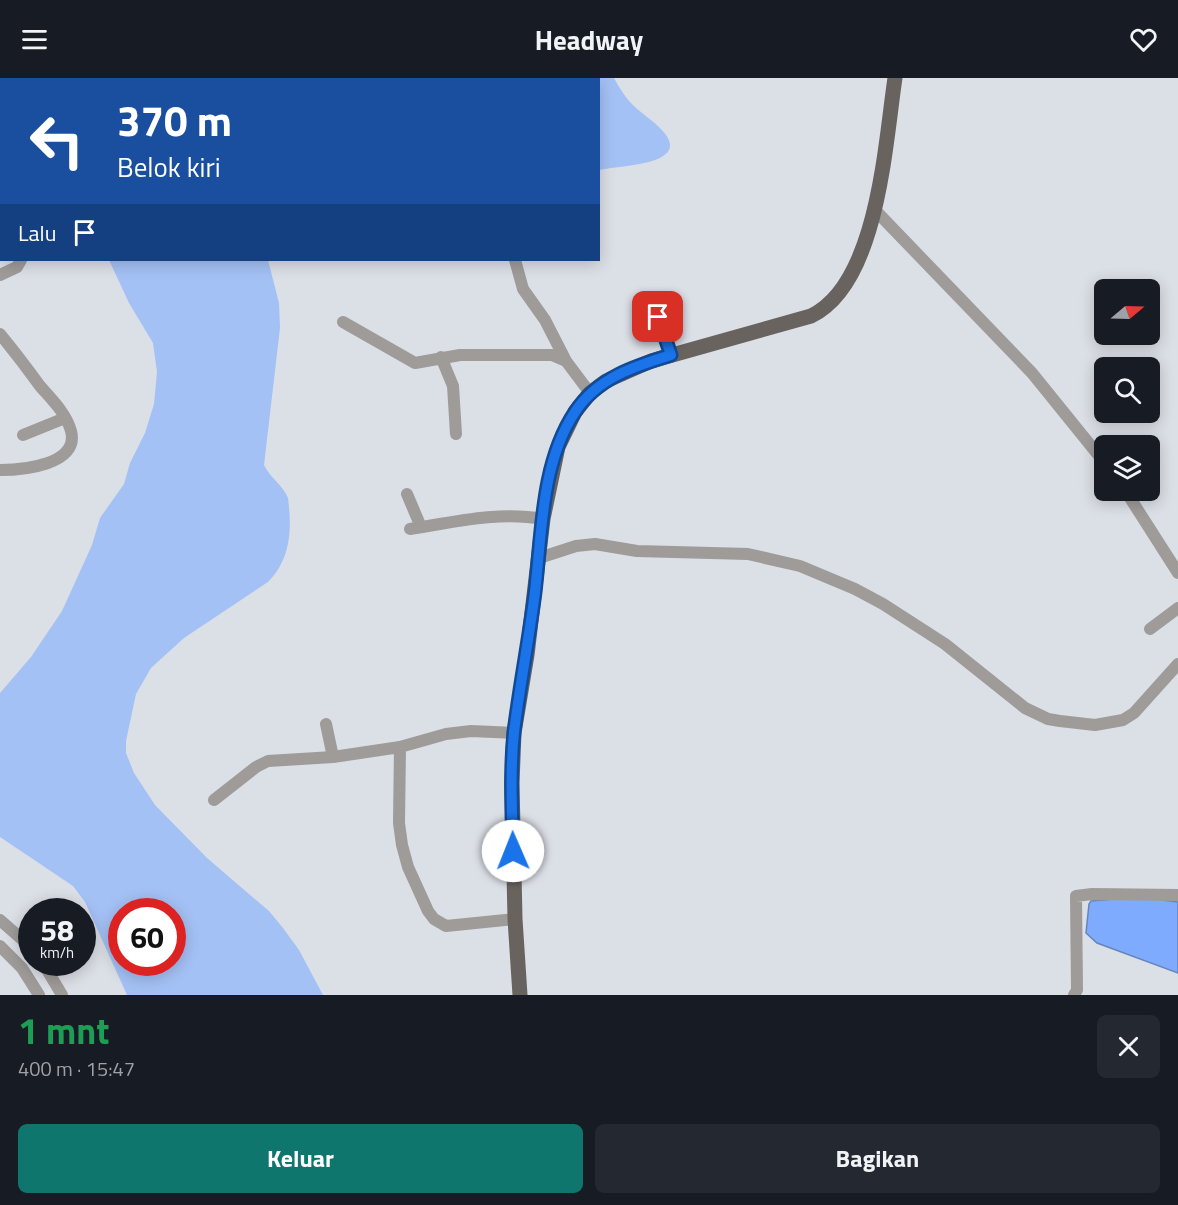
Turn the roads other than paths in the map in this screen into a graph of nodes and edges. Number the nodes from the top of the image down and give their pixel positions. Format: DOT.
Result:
graph roads {
  1 [pos="895,78"];
  2 [pos="875,210"];
  3 [pos="20,261"];
  4 [pos="514,261"];
  5 [pos="0,274"];
  6 [pos="652,297"];
  7 [pos="343,322"];
  8 [pos="0,334"];
  9 [pos="671,355"];
  10 [pos="441,357"];
  11 [pos="566,361"];
  12 [pos="590,393"];
  13 [pos="65,418"];
  14 [pos="456,434"];
  15 [pos="23,435"];
  16 [pos="1094,450"];
  17 [pos="0,470"];
  18 [pos="407,494"];
  19 [pos="1132,501"];
  20 [pos="543,519"];
  21 [pos="539,558"];
  22 [pos="1178,573"];
  23 [pos="1178,608"];
  24 [pos="1150,629"];
  25 [pos="1178,664"];
  26 [pos="326,724"];
  27 [pos="514,733"];
  28 [pos="400,747"];
  29 [pos="333,757"];
  30 [pos="214,800"];
  31 [pos="1178,895"];
  32 [pos="515,919"];
  33 [pos="0,920"];
  34 [pos="18,936"];
  35 [pos="0,946"];
  36 [pos="51,976"];
  37 [pos="39,995"];
  38 [pos="62,995"];
  39 [pos="520,995"];
  40 [pos="1075,995"];
  1 -- 2 [label="main road"];
  2 -- 9 [label="main road"];
  2 -- 16 [label="street"];
  3 -- 5 [label="street"];
  4 -- 11 [label="street"];
  6 -- 9 [label="street"];
  7 -- 10 [label="street"];
  8 -- 13 [label="street"];
  9 -- 12 [label="main road"];
  10 -- 11 [label="street"];
  10 -- 14 [label="street"];
  11 -- 12 [label="street"];
  12 -- 20 [label="main road"];
  13 -- 15 [label="street"];
  13 -- 17 [label="street"];
  18 -- 20 [label="street"];
  19 -- 22 [label="street"];
  20 -- 21 [label="main road"];
  21 -- 25 [label="street"];
  21 -- 27 [label="main road"];
  23 -- 24 [label="street"];
  26 -- 29 [label="street"];
  27 -- 28 [label="street"];
  27 -- 32 [label="main road"];
  28 -- 29 [label="street"];
  28 -- 32 [label="street"];
  29 -- 30 [label="street"];
  31 -- 40 [label="street"];
  32 -- 39 [label="main road"];
  33 -- 34 [label="street"];
  35 -- 37 [label="street"];
  36 -- 38 [label="street"];
}
